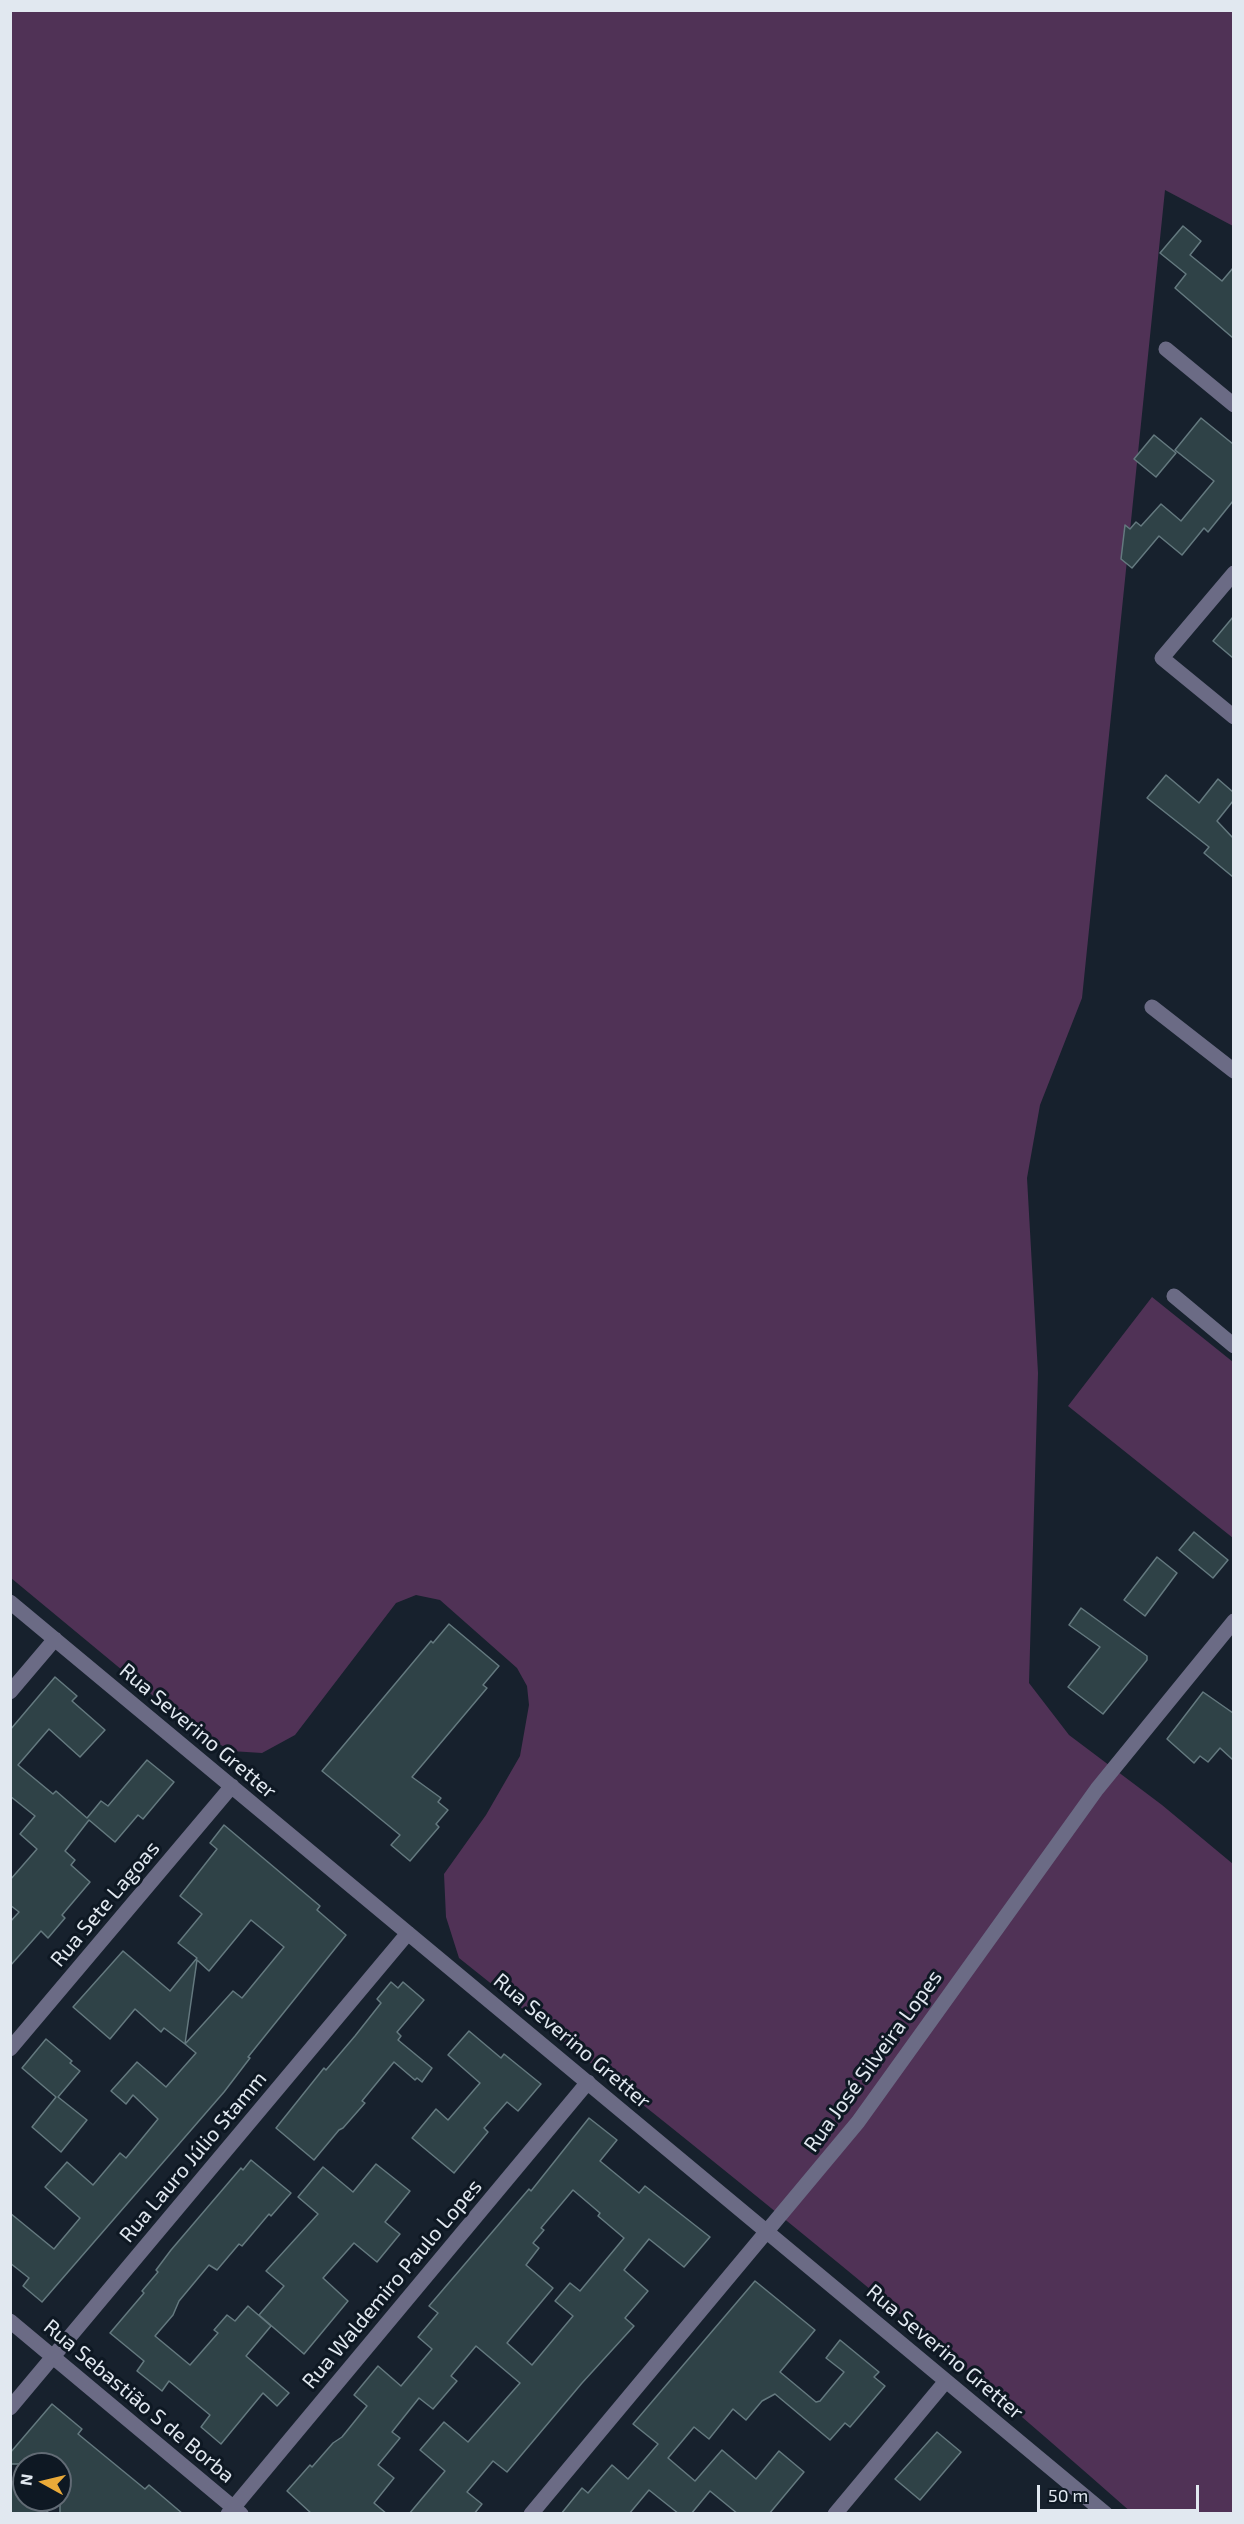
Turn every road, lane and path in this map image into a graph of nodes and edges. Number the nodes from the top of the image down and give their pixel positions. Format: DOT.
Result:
graph roads {
  1 [pos="1166,349"];
  2 [pos="1233,405"];
  3 [pos="1233,573"];
  4 [pos="1233,717"];
  5 [pos="1152,1007"];
  6 [pos="1233,1071"];
  7 [pos="1174,1296"];
  8 [pos="1233,1346"];
  9 [pos="10,1602"];
  10 [pos="1233,1621"];
  11 [pos="56,1639"];
  12 [pos="1228,1639"];
  13 [pos="10,1692"];
  14 [pos="232,1786"];
  15 [pos="408,1933"];
  16 [pos="10,2049"];
  17 [pos="588,2082"];
  18 [pos="768,2232"];
  19 [pos="10,2321"];
  20 [pos="53,2357"];
  21 [pos="946,2381"];
  22 [pos="10,2408"];
  23 [pos="234,2512"];
  24 [pos="531,2514"];
  25 [pos="835,2514"];
  26 [pos="1106,2514"];
  1 -- 2 [label="street"];
  3 -- 4 [label="street"];
  5 -- 6 [label="street"];
  7 -- 8 [label="street"];
  9 -- 11 [label="street, Rua Severino Gretter"];
  10 -- 12 [label="street, Rua José Silveira Lopes"];
  11 -- 13 [label="street"];
  11 -- 14 [label="street, Rua Severino Gretter"];
  12 -- 18 [label="street, Rua José Silveira Lopes"];
  14 -- 15 [label="street, Rua Severino Gretter"];
  14 -- 16 [label="street, Rua Sete Lagoas"];
  15 -- 17 [label="street, Rua Severino Gretter"];
  15 -- 20 [label="street, Rua Lauro Júlio Stamm"];
  17 -- 18 [label="street, Rua Severino Gretter"];
  17 -- 23 [label="street, Rua Waldemiro Paulo Lopes"];
  18 -- 21 [label="street, Rua Severino Gretter"];
  18 -- 24 [label="street, Rua José Silveira Lopes"];
  19 -- 20 [label="street, Rua Sebastião S de Borba"];
  20 -- 22 [label="street, Rua Lauro Júlio Stamm"];
  20 -- 23 [label="street, Rua Sebastião S de Borba"];
  21 -- 25 [label="street"];
  21 -- 26 [label="street, Rua Severino Gretter"];
}
